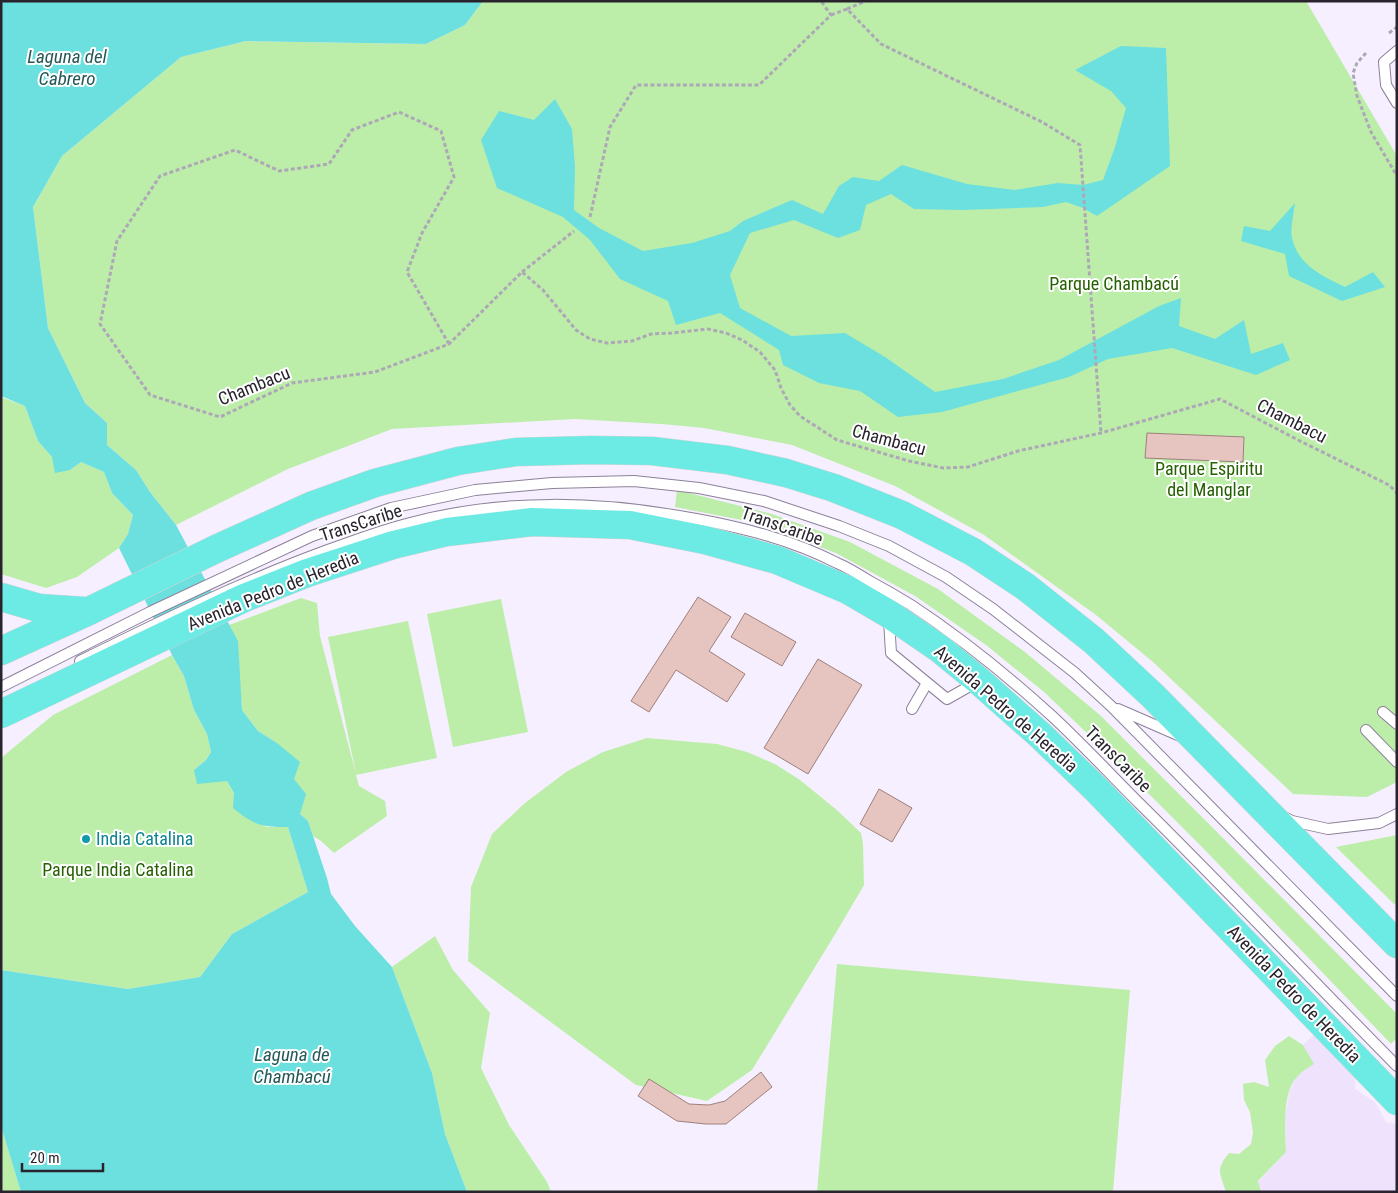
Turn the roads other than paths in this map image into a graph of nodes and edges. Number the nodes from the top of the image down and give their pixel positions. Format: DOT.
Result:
graph roads {
  1 [pos="1397,51"];
  2 [pos="1397,103"];
  3 [pos="240,592"];
  4 [pos="1,597"];
  5 [pos="89,611"];
  6 [pos="889,614"];
  7 [pos="158,630"];
  8 [pos="1,651"];
  9 [pos="70,666"];
  10 [pos="979,681"];
  11 [pos="927,683"];
  12 [pos="1,687"];
  13 [pos="1111,706"];
  14 [pos="912,709"];
  15 [pos="1383,712"];
  16 [pos="1,714"];
  17 [pos="1397,724"];
  18 [pos="1366,730"];
  19 [pos="1201,745"];
  20 [pos="1397,762"];
  21 [pos="1262,806"];
  22 [pos="1397,814"];
  23 [pos="1397,944"];
  24 [pos="1397,996"];
  25 [pos="1397,1066"];
  26 [pos="1397,1101"];
  1 -- 2 [label="lane"];
  3 -- 6 [label="highway, Avenida Pedro de Heredia"];
  3 -- 7 [label="highway, Avenida Pedro de Heredia"];
  3 -- 25 [label="lane, TransCaribe"];
  4 -- 5 [label="highway"];
  5 -- 8 [label="highway"];
  5 -- 19 [label="highway"];
  6 -- 10 [label="highway, Avenida Pedro de Heredia"];
  6 -- 11 [label="lane"];
  7 -- 9 [label="lane"];
  7 -- 16 [label="highway, Avenida Pedro de Heredia"];
  10 -- 11 [label="lane"];
  10 -- 26 [label="highway, Avenida Pedro de Heredia"];
  11 -- 14 [label="lane"];
  12 -- 13 [label="lane, TransCaribe"];
  13 -- 19 [label="lane, TransCaribe"];
  13 -- 24 [label="lane, TransCaribe"];
  15 -- 17 [label="lane"];
  18 -- 20 [label="lane"];
  19 -- 21 [label="highway"];
  21 -- 22 [label="lane"];
  21 -- 23 [label="highway"];
}
